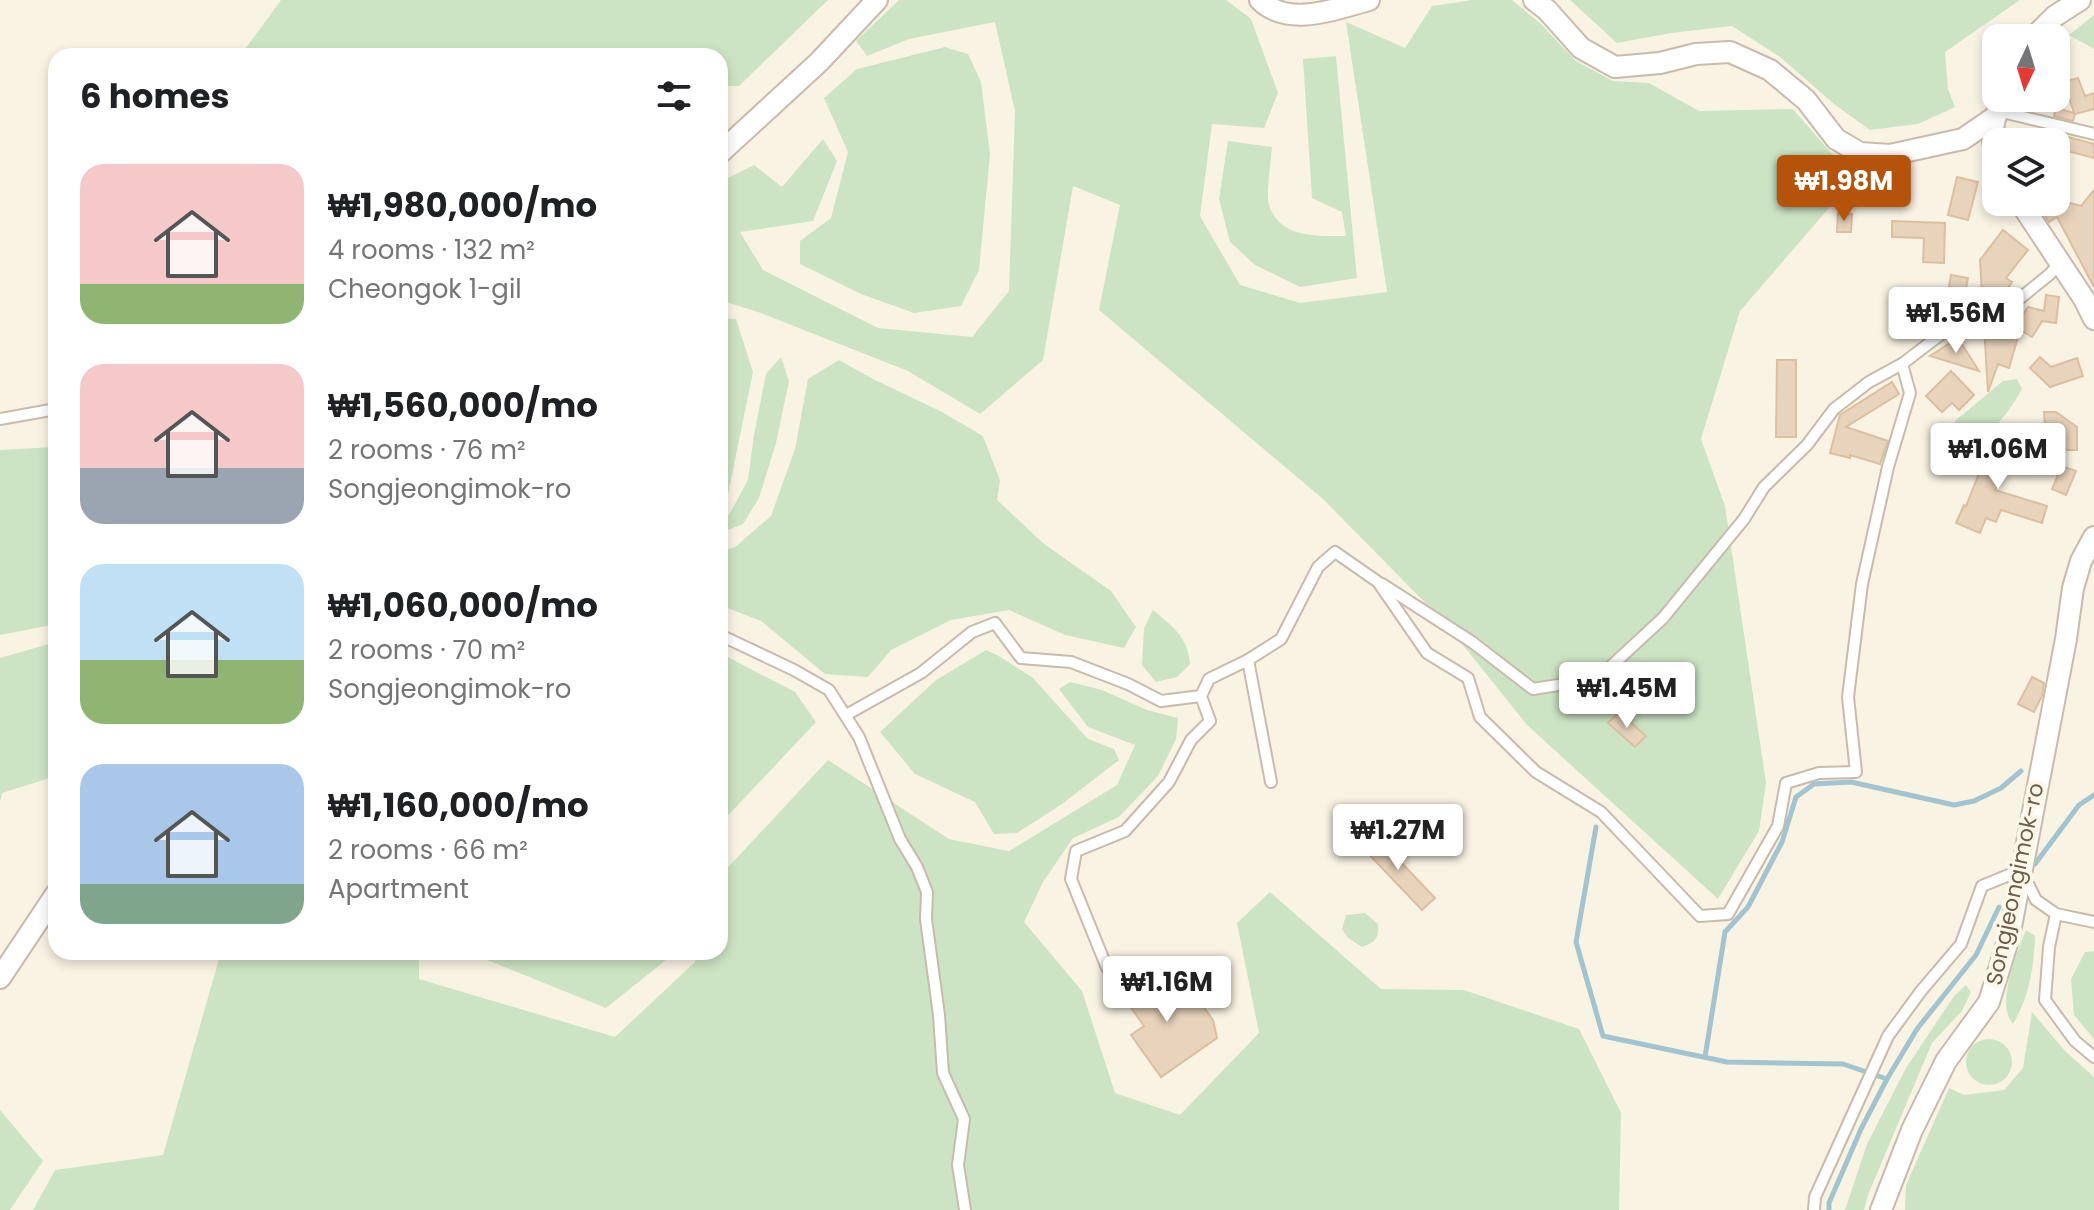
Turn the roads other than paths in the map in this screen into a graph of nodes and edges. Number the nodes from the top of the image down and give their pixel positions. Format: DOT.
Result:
graph roads {
  1 [pos="877,0"];
  2 [pos="1260,0"];
  3 [pos="1369,0"];
  4 [pos="1534,0"];
  5 [pos="2080,0"];
  6 [pos="2047,24"];
  7 [pos="1993,112"];
  8 [pos="2013,112"];
  9 [pos="2094,134"];
  10 [pos="728,146"];
  11 [pos="2029,216"];
  12 [pos="2060,262"];
  13 [pos="2094,319"];
  14 [pos="1902,364"];
  15 [pos="48,410"];
  16 [pos="0,419"];
  17 [pos="2094,537"];
  18 [pos="1378,582"];
  19 [pos="728,639"];
  20 [pos="1248,660"];
  21 [pos="1201,696"];
  22 [pos="846,715"];
  23 [pos="1271,782"];
  24 [pos="2021,870"];
  25 [pos="48,906"];
  26 [pos="2056,914"];
  27 [pos="2094,922"];
  28 [pos="1107,968"];
  29 [pos="0,978"];
  30 [pos="2094,1057"];
  31 [pos="965,1210"];
  32 [pos="1814,1210"];
  33 [pos="1881,1210"];
  1 -- 10 [label="street"];
  2 -- 3 [label="street"];
  4 -- 7 [label="street"];
  5 -- 6 [label="street"];
  8 -- 9 [label="lane"];
  11 -- 12 [label="street"];
  12 -- 13 [label="street"];
  12 -- 14 [label="lane"];
  14 -- 18 [label="lane"];
  14 -- 18 [label="lane"];
  15 -- 16 [label="lane"];
  17 -- 24 [label="street, Songjeongimok-ro"];
  18 -- 20 [label="lane"];
  19 -- 22 [label="lane"];
  20 -- 21 [label="lane"];
  20 -- 23 [label="lane"];
  21 -- 22 [label="lane"];
  21 -- 28 [label="lane"];
  22 -- 31 [label="lane"];
  24 -- 26 [label="lane"];
  24 -- 32 [label="lane"];
  24 -- 33 [label="street, Songjeongimok-ro"];
  25 -- 29 [label="street"];
  26 -- 27 [label="lane"];
  26 -- 30 [label="lane"];
}
